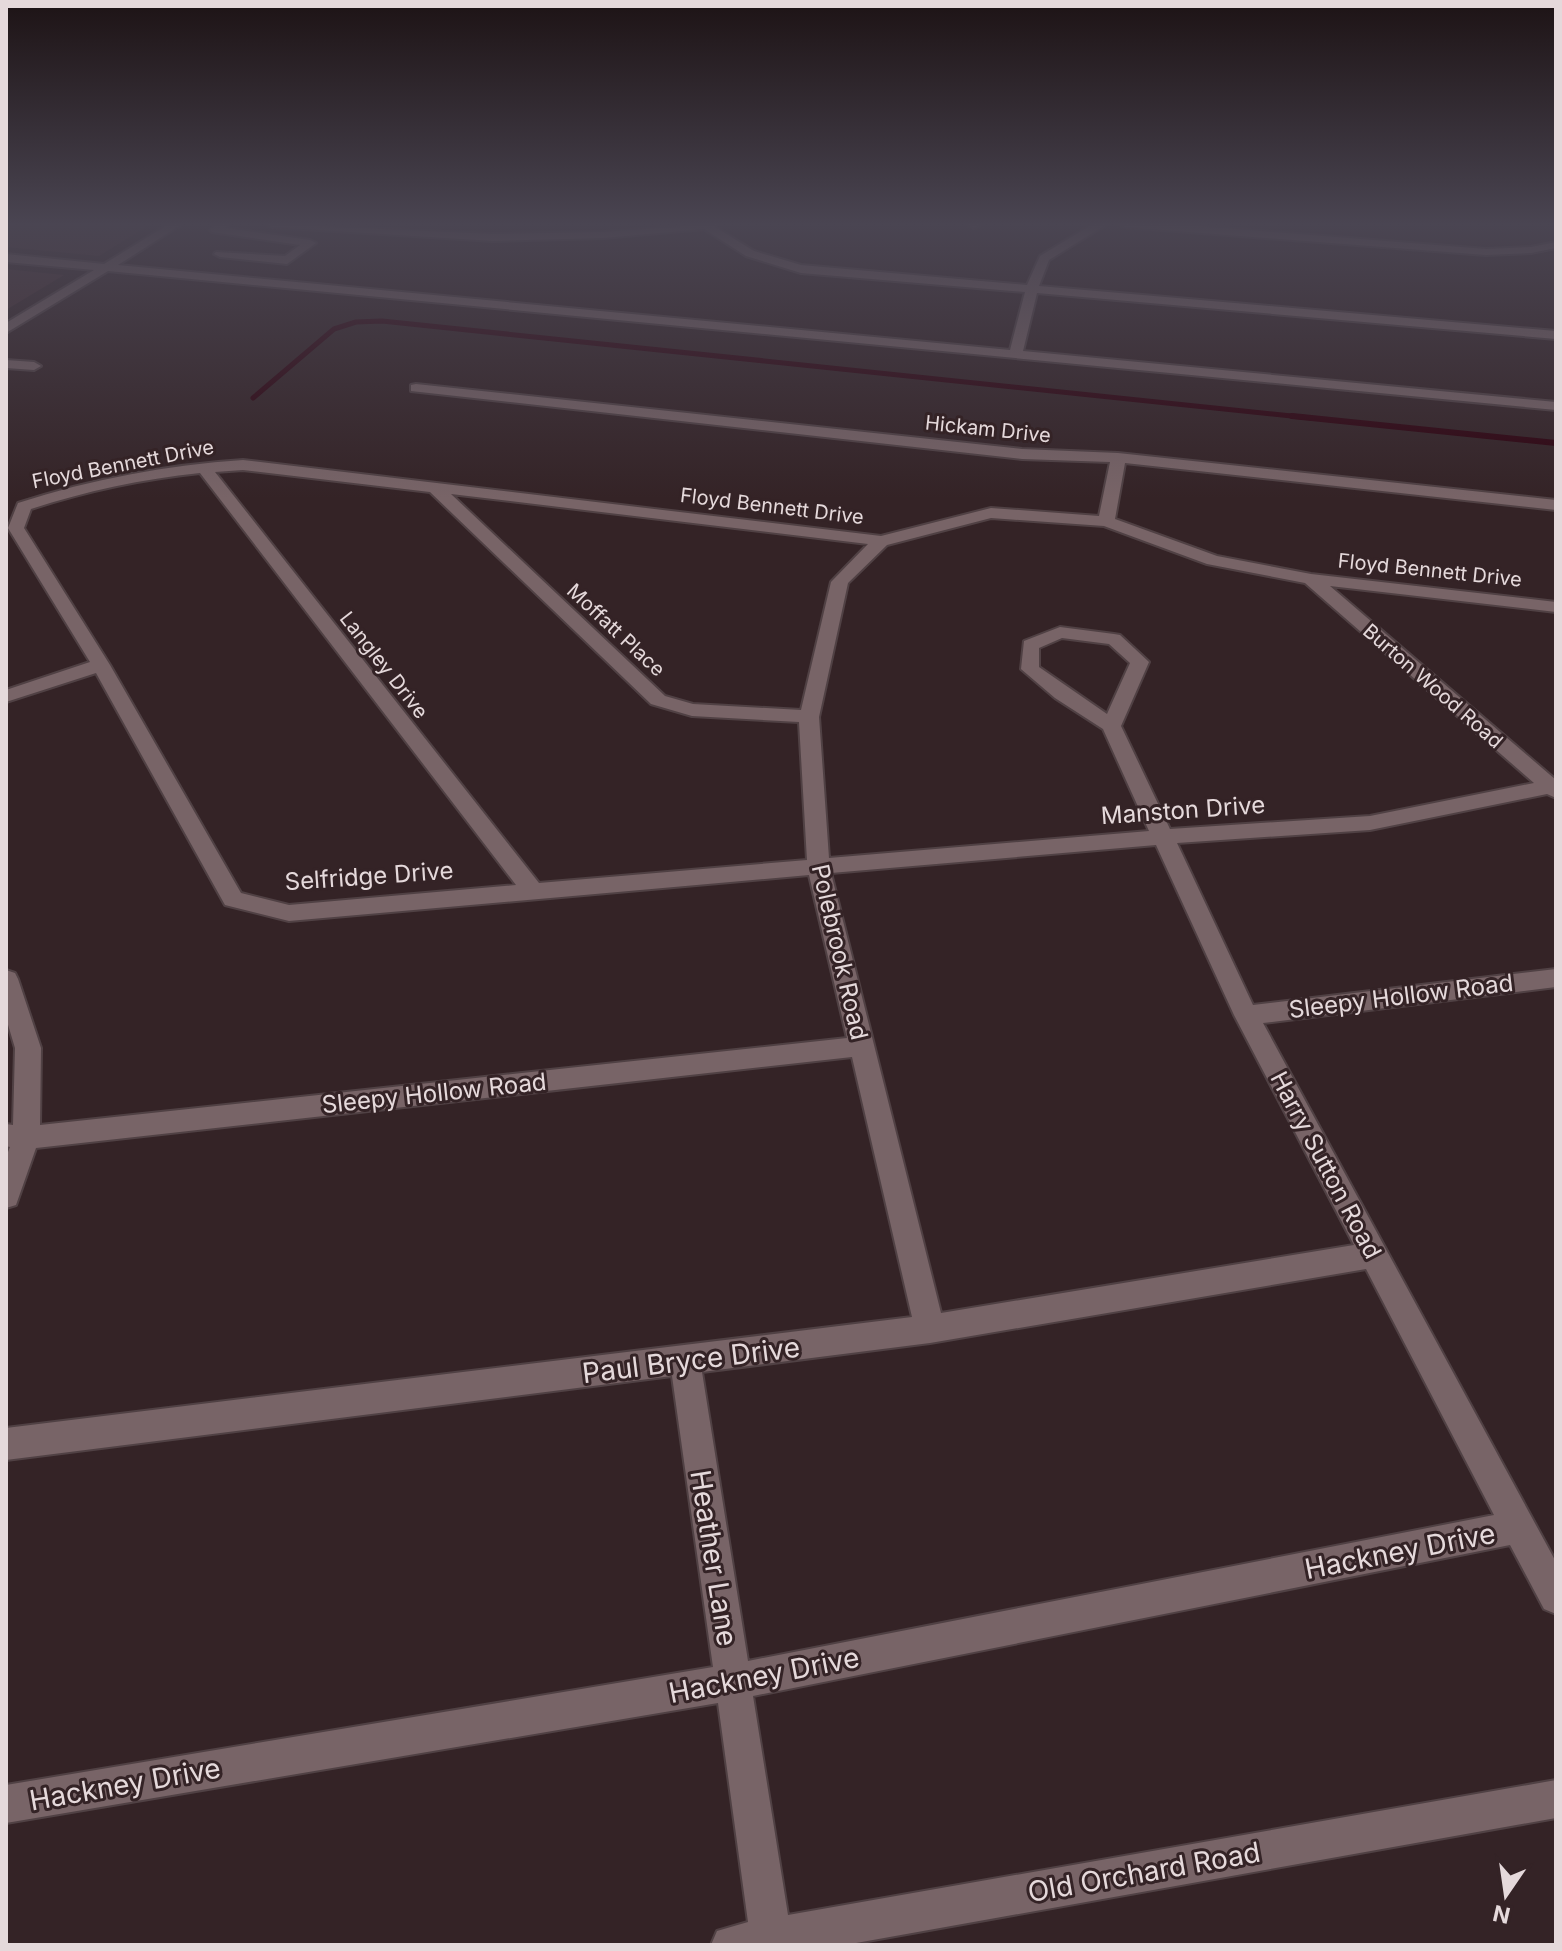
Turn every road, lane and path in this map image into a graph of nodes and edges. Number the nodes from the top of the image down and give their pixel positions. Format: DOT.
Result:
graph roads {
  1 [pos="26,315"];
  2 [pos="562,315"];
  3 [pos="1025,315"];
  4 [pos="1329,315"];
  5 [pos="8,326"];
  6 [pos="1556,335"];
  7 [pos="1015,355"];
  8 [pos="6,364"];
  9 [pos="34,366"];
  10 [pos="416,388"];
  11 [pos="1556,406"];
  12 [pos="1118,458"];
  13 [pos="203,467"];
  14 [pos="434,487"];
  15 [pos="1556,505"];
  16 [pos="24,506"];
  17 [pos="1106,521"];
  18 [pos="881,541"];
  19 [pos="1311,579"];
  20 [pos="1556,607"];
  21 [pos="101,665"];
  22 [pos="6,696"];
  23 [pos="809,717"];
  24 [pos="1111,726"];
  25 [pos="1553,789"];
  26 [pos="1161,837"];
  27 [pos="818,866"];
  28 [pos="531,889"];
  29 [pos="6,979"];
  30 [pos="1553,983"];
  31 [pos="1246,1015"];
  32 [pos="862,1046"];
  33 [pos="16,1137"];
  34 [pos="6,1196"];
  35 [pos="1374,1255"];
  36 [pos="930,1329"];
  37 [pos="685,1362"];
  38 [pos="6,1444"];
  39 [pos="1518,1527"];
  40 [pos="1556,1597"];
  41 [pos="733,1682"];
  42 [pos="1556,1799"];
  43 [pos="6,1804"];
  44 [pos="772,1941"];
  45 [pos="731,1945"];
  1 -- 5 [label="street"];
  2 -- 7 [label="street"];
  3 -- 7 [label="street"];
  4 -- 6 [label="street"];
  7 -- 11 [label="street"];
  8 -- 9 [label="street"];
  10 -- 12 [label="street, Hickam Drive"];
  12 -- 15 [label="street, Hickam Drive"];
  12 -- 17 [label="street"];
  13 -- 14 [label="street, Floyd Bennett Drive"];
  13 -- 16 [label="street, Floyd Bennett Drive"];
  13 -- 28 [label="street, Langley Drive"];
  14 -- 18 [label="street, Floyd Bennett Drive"];
  14 -- 23 [label="street, Moffatt Place"];
  16 -- 21 [label="street, Selfridge Drive"];
  17 -- 18 [label="street, Floyd Bennett Drive"];
  17 -- 19 [label="street, Floyd Bennett Drive"];
  18 -- 23 [label="street, Polebrook Road"];
  19 -- 20 [label="street, Floyd Bennett Drive"];
  19 -- 25 [label="street, Burton Wood Road"];
  21 -- 22 [label="street"];
  21 -- 28 [label="street, Selfridge Drive"];
  23 -- 27 [label="street, Polebrook Road"];
  24 -- 24 [label="street"];
  24 -- 26 [label="street, Harry Sutton Road"];
  25 -- 26 [label="street, Manston Drive"];
  26 -- 27 [label="street, Manston Drive"];
  26 -- 31 [label="street, Harry Sutton Road"];
  27 -- 28 [label="street, Selfridge Drive"];
  27 -- 32 [label="street, Polebrook Road"];
  29 -- 33 [label="street"];
  30 -- 31 [label="street, Sleepy Hollow Road"];
  31 -- 35 [label="street, Harry Sutton Road"];
  32 -- 33 [label="street, Sleepy Hollow Road"];
  32 -- 36 [label="street, Polebrook Road"];
  33 -- 34 [label="street"];
  35 -- 36 [label="street, Paul Bryce Drive"];
  35 -- 39 [label="street, Harry Sutton Road"];
  36 -- 37 [label="street, Paul Bryce Drive"];
  37 -- 38 [label="street, Paul Bryce Drive"];
  37 -- 41 [label="street, Heather Lane"];
  39 -- 40 [label="street, Harry Sutton Road"];
  39 -- 41 [label="street, Hackney Drive"];
  41 -- 43 [label="street, Hackney Drive"];
  41 -- 44 [label="street, Heather Lane"];
  42 -- 44 [label="street, Old Orchard Road"];
  44 -- 45 [label="street, Old Orchard Road"];
}
